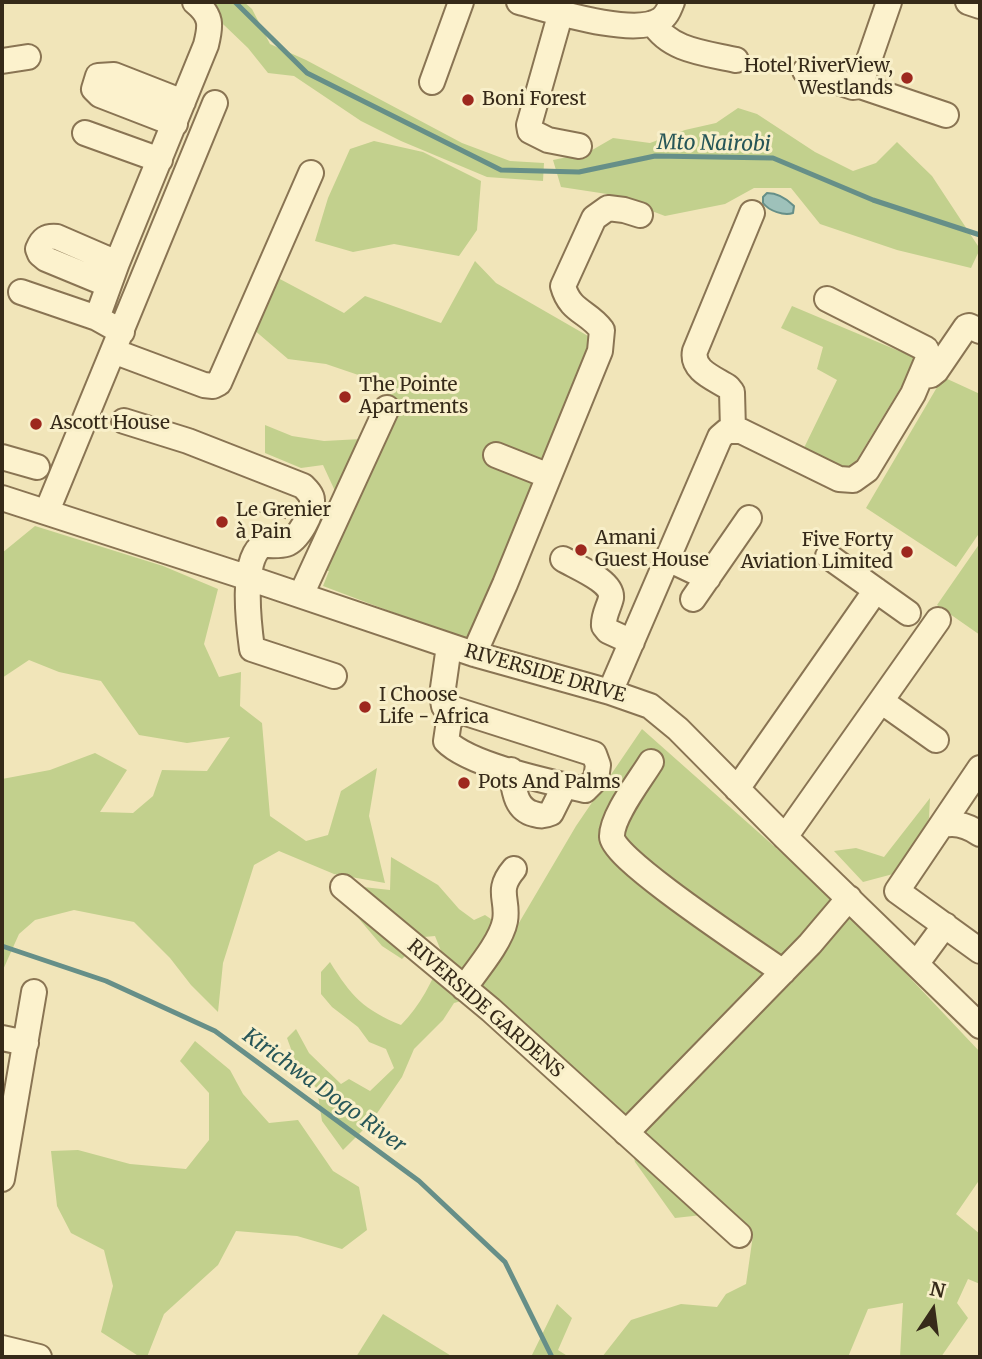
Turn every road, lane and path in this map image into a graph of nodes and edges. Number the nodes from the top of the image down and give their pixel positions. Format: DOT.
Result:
graph roads {
  1 [pos="195,2"];
  2 [pos="461,2"];
  3 [pos="519,2"];
  4 [pos="673,2"];
  5 [pos="889,2"];
  6 [pos="968,2"];
  7 [pos="980,6"];
  8 [pos="561,12"];
  9 [pos="653,23"];
  10 [pos="28,57"];
  11 [pos="736,60"];
  12 [pos="2,61"];
  13 [pos="805,71"];
  14 [pos="432,82"];
  15 [pos="860,86"];
  16 [pos="215,103"];
  17 [pos="946,115"];
  18 [pos="85,133"];
  19 [pos="579,146"];
  20 [pos="160,160"];
  21 [pos="311,173"];
  22 [pos="752,213"];
  23 [pos="640,215"];
  24 [pos="21,292"];
  25 [pos="827,299"];
  26 [pos="97,318"];
  27 [pos="980,331"];
  28 [pos="118,341"];
  29 [pos="920,376"];
  30 [pos="387,408"];
  31 [pos="124,421"];
  32 [pos="733,430"];
  33 [pos="496,455"];
  34 [pos="2,457"];
  35 [pos="37,467"];
  36 [pos="549,476"];
  37 [pos="2,498"];
  38 [pos="47,511"];
  39 [pos="258,511"];
  40 [pos="749,518"];
  41 [pos="304,523"];
  42 [pos="828,556"];
  43 [pos="563,559"];
  44 [pos="668,559"];
  45 [pos="249,578"];
  46 [pos="708,578"];
  47 [pos="876,590"];
  48 [pos="300,595"];
  49 [pos="693,599"];
  50 [pos="908,613"];
  51 [pos="939,620"];
  52 [pos="632,642"];
  53 [pos="449,646"];
  54 [pos="474,654"];
  55 [pos="334,676"];
  56 [pos="610,692"];
  57 [pos="881,701"];
  58 [pos="459,711"];
  59 [pos="936,740"];
  60 [pos="651,762"];
  61 [pos="980,768"];
  62 [pos="511,770"];
  63 [pos="565,785"];
  64 [pos="737,789"];
  65 [pos="941,826"];
  66 [pos="980,834"];
  67 [pos="785,837"];
  68 [pos="514,869"];
  69 [pos="343,887"];
  70 [pos="849,898"];
  71 [pos="945,925"];
  72 [pos="980,951"];
  73 [pos="917,963"];
  74 [pos="783,972"];
  75 [pos="464,989"];
  76 [pos="34,992"];
  77 [pos="980,1026"];
  78 [pos="14,1040"];
  79 [pos="626,1133"];
  80 [pos="2,1179"];
  81 [pos="739,1235"];
  82 [pos="2,1348"];
  83 [pos="39,1357"];
  1 -- 20 [label="street"];
  2 -- 14 [label="street"];
  3 -- 8 [label="street"];
  4 -- 9 [label="street"];
  5 -- 15 [label="street"];
  6 -- 7 [label="street"];
  8 -- 9 [label="street"];
  8 -- 19 [label="street"];
  9 -- 11 [label="street"];
  10 -- 12 [label="street"];
  13 -- 15 [label="street"];
  15 -- 17 [label="street"];
  16 -- 28 [label="street"];
  18 -- 20 [label="street"];
  20 -- 26 [label="street"];
  21 -- 28 [label="street"];
  22 -- 32 [label="street"];
  23 -- 36 [label="street"];
  24 -- 26 [label="street"];
  25 -- 29 [label="street"];
  26 -- 28 [label="street"];
  27 -- 29 [label="street"];
  28 -- 38 [label="street"];
  29 -- 32 [label="street"];
  30 -- 48 [label="street"];
  31 -- 41 [label="street"];
  32 -- 44 [label="street"];
  33 -- 36 [label="street"];
  34 -- 35 [label="street"];
  36 -- 54 [label="street"];
  37 -- 38 [label="street, RIVERSIDE DRIVE"];
  38 -- 45 [label="street, RIVERSIDE DRIVE"];
  39 -- 41 [label="path"];
  40 -- 46 [label="street"];
  41 -- 45 [label="street"];
  42 -- 47 [label="street"];
  43 -- 52 [label="street"];
  44 -- 46 [label="street"];
  44 -- 52 [label="street"];
  45 -- 48 [label="street, RIVERSIDE DRIVE"];
  45 -- 55 [label="street"];
  46 -- 49 [label="street"];
  47 -- 50 [label="street"];
  47 -- 64 [label="street"];
  48 -- 53 [label="street, RIVERSIDE DRIVE"];
  51 -- 57 [label="street"];
  52 -- 56 [label="street"];
  53 -- 54 [label="street, RIVERSIDE DRIVE"];
  53 -- 58 [label="street"];
  54 -- 56 [label="street, RIVERSIDE DRIVE"];
  56 -- 64 [label="street, RIVERSIDE DRIVE"];
  57 -- 59 [label="street"];
  57 -- 67 [label="street"];
  58 -- 62 [label="street"];
  58 -- 63 [label="street"];
  60 -- 74 [label="street"];
  61 -- 65 [label="street"];
  62 -- 63 [label="street"];
  62 -- 63 [label="street"];
  64 -- 67 [label="street, RIVERSIDE DRIVE"];
  65 -- 66 [label="street"];
  65 -- 71 [label="street"];
  67 -- 70 [label="street, RIVERSIDE DRIVE"];
  68 -- 75 [label="street"];
  69 -- 75 [label="street, RIVERSIDE GARDENS"];
  70 -- 73 [label="street, RIVERSIDE DRIVE"];
  70 -- 74 [label="street"];
  71 -- 72 [label="street"];
  71 -- 73 [label="street"];
  73 -- 77 [label="street, RIVERSIDE DRIVE"];
  74 -- 79 [label="street"];
  75 -- 79 [label="street, RIVERSIDE GARDENS"];
  76 -- 78 [label="street"];
  78 -- 80 [label="street"];
  79 -- 81 [label="street, RIVERSIDE GARDENS"];
  82 -- 83 [label="street"];
}
